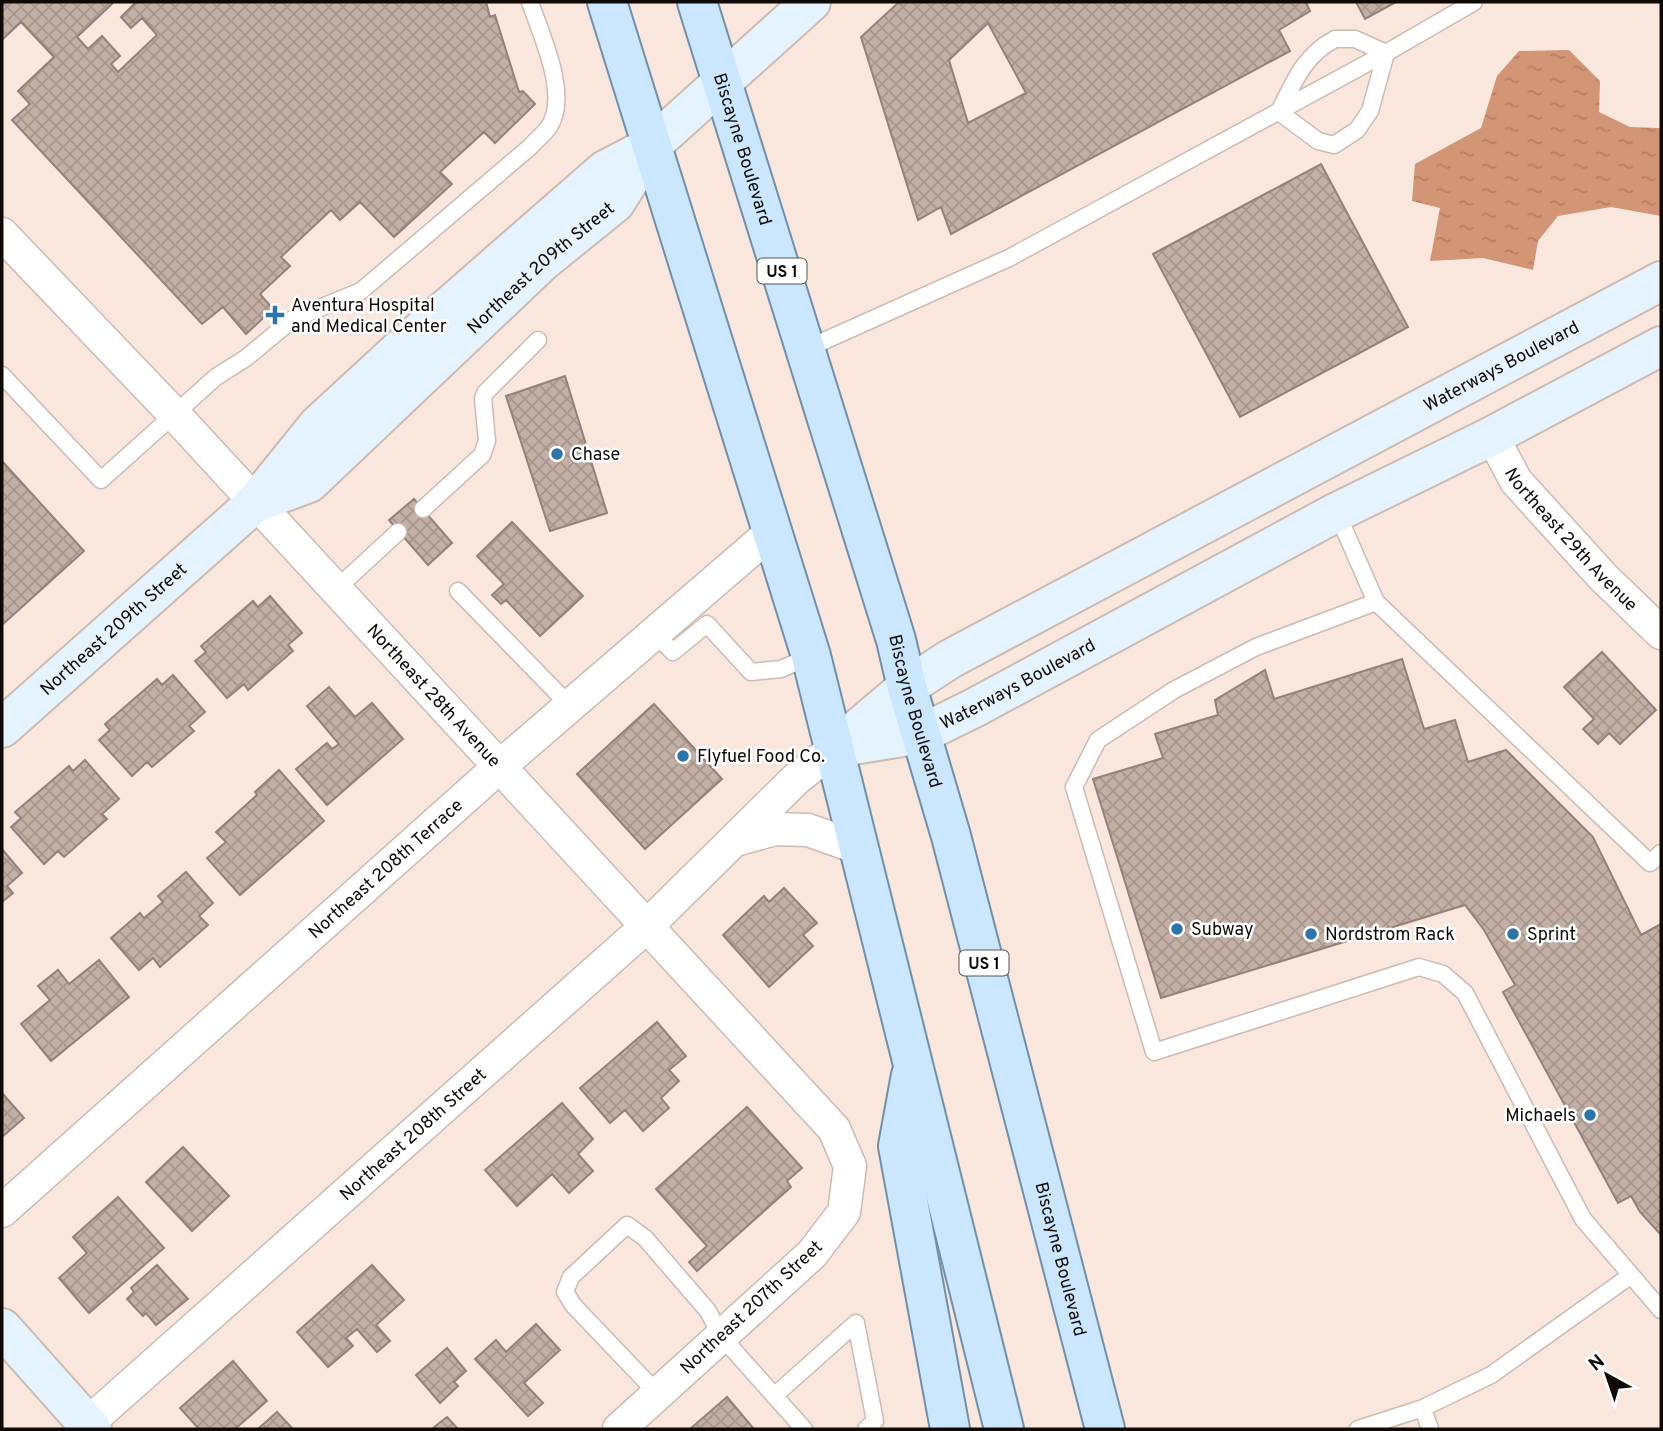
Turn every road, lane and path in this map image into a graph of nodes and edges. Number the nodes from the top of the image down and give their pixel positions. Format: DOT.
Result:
graph roads {
  1 [pos="530,2"];
  2 [pos="607,2"];
  3 [pos="697,2"];
  4 [pos="811,2"];
  5 [pos="1474,2"];
  6 [pos="1386,53"];
  7 [pos="722,81"];
  8 [pos="1279,112"];
  9 [pos="651,146"];
  10 [pos="2,234"];
  11 [pos="1661,281"];
  12 [pos="538,341"];
  13 [pos="1661,346"];
  14 [pos="806,349"];
  15 [pos="2,375"];
  16 [pos="1464,385"];
  17 [pos="175,415"];
  18 [pos="1492,436"];
  19 [pos="255,503"];
  20 [pos="423,509"];
  21 [pos="1336,512"];
  22 [pos="773,531"];
  23 [pos="398,532"];
  24 [pos="335,590"];
  25 [pos="458,591"];
  26 [pos="1376,601"];
  27 [pos="654,633"];
  28 [pos="1661,634"];
  29 [pos="811,656"];
  30 [pos="906,687"];
  31 [pos="570,706"];
  32 [pos="2,728"];
  33 [pos="921,734"];
  34 [pos="835,748"];
  35 [pos="499,767"];
  36 [pos="733,841"];
  37 [pos="859,848"];
  38 [pos="1661,853"];
  39 [pos="646,927"];
  40 [pos="913,1063"];
  41 [pos="850,1166"];
  42 [pos="2,1211"];
  43 [pos="1630,1276"];
  44 [pos="1661,1310"];
  45 [pos="2,1328"];
  46 [pos="721,1336"];
  47 [pos="658,1394"];
  48 [pos="774,1396"];
  49 [pos="1423,1408"];
  50 [pos="90,1427"];
  51 [pos="619,1429"];
  52 [pos="804,1429"];
  53 [pos="866,1429"];
  54 [pos="950,1429"];
  55 [pos="1004,1429"];
  56 [pos="1105,1429"];
  57 [pos="1358,1429"];
  58 [pos="1430,1429"];
  1 -- 17 [label="lane"];
  2 -- 9 [label="main road"];
  3 -- 7 [label="main road, Biscayne Boulevard / US 1"];
  4 -- 7 [label="street, Northeast 209th Street"];
  5 -- 6 [label="lane"];
  6 -- 8 [label="lane"];
  6 -- 8 [label="lane"];
  6 -- 8 [label="lane"];
  7 -- 9 [label="street, Northeast 209th Street"];
  7 -- 14 [label="main road, Biscayne Boulevard / US 1"];
  8 -- 14 [label="lane"];
  9 -- 19 [label="street, Northeast 209th Street"];
  9 -- 22 [label="main road"];
  10 -- 17 [label="street, Northeast 28th Avenue"];
  11 -- 16 [label="street, Waterways Boulevard"];
  12 -- 20 [label="lane"];
  13 -- 18 [label="street, Waterways Boulevard"];
  14 -- 30 [label="main road, Biscayne Boulevard / US 1"];
  15 -- 17 [label="lane"];
  16 -- 18 [label="street"];
  16 -- 30 [label="street, Waterways Boulevard"];
  17 -- 19 [label="street, Northeast 28th Avenue"];
  18 -- 21 [label="street, Waterways Boulevard"];
  18 -- 28 [label="street, Northeast 29th Avenue"];
  19 -- 24 [label="street, Northeast 28th Avenue"];
  19 -- 32 [label="street, Northeast 209th Street"];
  21 -- 26 [label="lane"];
  21 -- 33 [label="street, Waterways Boulevard"];
  22 -- 27 [label="street, Northeast 208th Terrace"];
  22 -- 29 [label="main road"];
  23 -- 24 [label="lane"];
  24 -- 35 [label="street, Northeast 28th Avenue"];
  25 -- 31 [label="lane"];
  26 -- 38 [label="lane"];
  26 -- 43 [label="lane"];
  27 -- 29 [label="lane"];
  27 -- 31 [label="street, Northeast 208th Terrace"];
  29 -- 34 [label="main road"];
  30 -- 33 [label="main road, Biscayne Boulevard / US 1"];
  30 -- 34 [label="street, Waterways Boulevard"];
  31 -- 35 [label="street, Northeast 208th Terrace"];
  33 -- 34 [label="street, Waterways Boulevard"];
  33 -- 56 [label="main road, Biscayne Boulevard / US 1"];
  34 -- 36 [label="street, Northeast 208th Street"];
  34 -- 37 [label="main road"];
  35 -- 39 [label="street, Northeast 28th Avenue"];
  35 -- 42 [label="street, Northeast 208th Terrace"];
  36 -- 37 [label="street, Northeast 208th Street"];
  36 -- 39 [label="street, Northeast 208th Street"];
  37 -- 40 [label="main road"];
  39 -- 41 [label="street, Northeast 28th Avenue"];
  39 -- 50 [label="street, Northeast 208th Street"];
  40 -- 54 [label="main road"];
  40 -- 55 [label="main road"];
  41 -- 46 [label="street, Northeast 207th Street"];
  43 -- 44 [label="lane"];
  43 -- 49 [label="lane"];
  45 -- 50 [label="street"];
  46 -- 47 [label="street, Northeast 207th Street"];
  46 -- 47 [label="lane"];
  46 -- 48 [label="lane"];
  47 -- 51 [label="street, Northeast 207th Street"];
  48 -- 52 [label="lane"];
  48 -- 53 [label="lane"];
  49 -- 57 [label="lane"];
  49 -- 58 [label="lane"];
}
